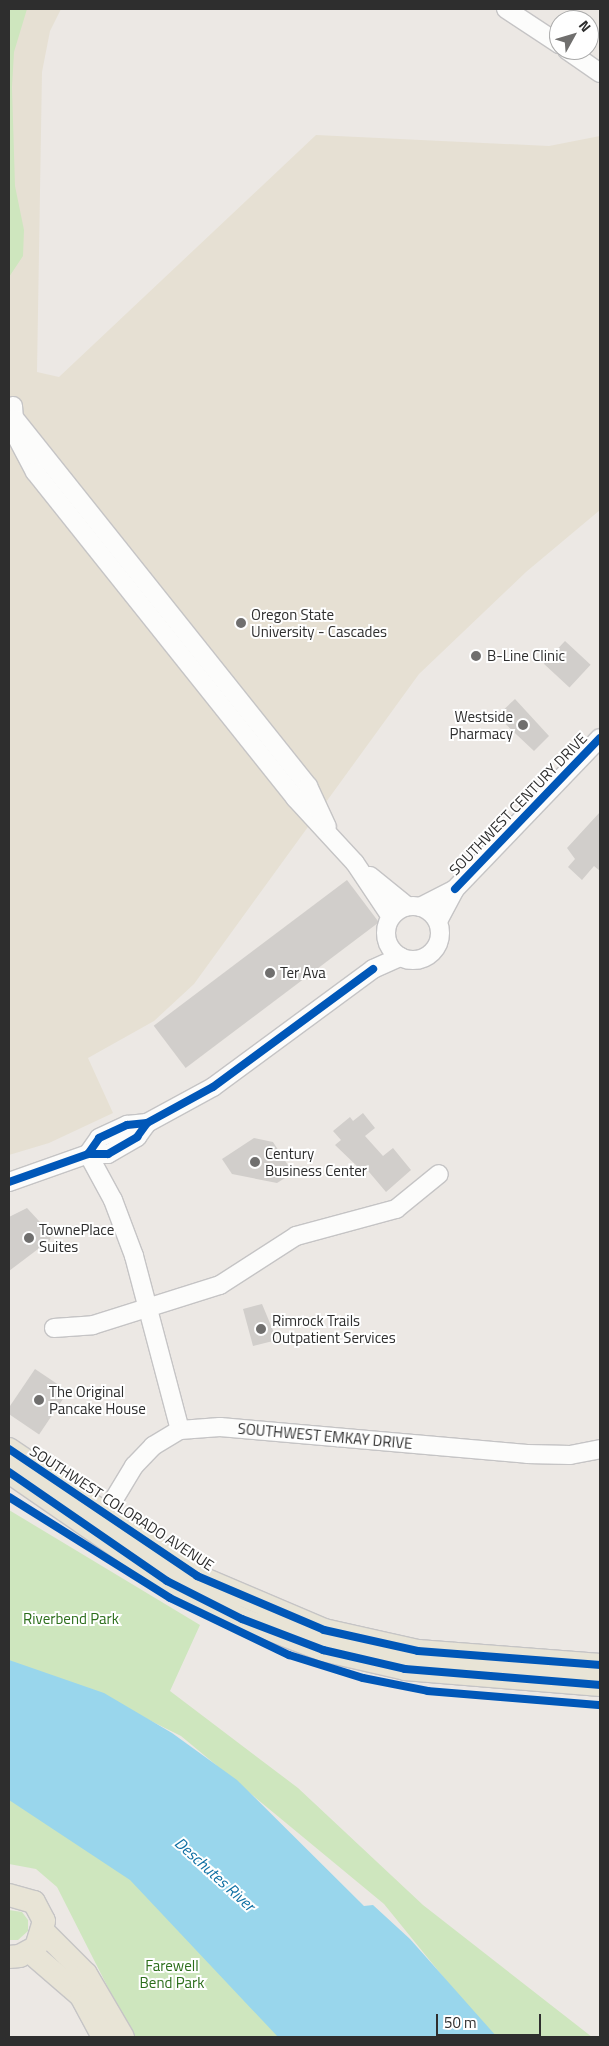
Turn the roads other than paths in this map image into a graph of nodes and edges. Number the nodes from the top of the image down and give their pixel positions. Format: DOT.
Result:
graph roads {
  1 [pos="506,9"];
  2 [pos="549,37"];
  3 [pos="581,60"];
  4 [pos="600,73"];
  5 [pos="14,413"];
  6 [pos="600,738"];
  7 [pos="355,863"];
  8 [pos="455,889"];
  9 [pos="413,907"];
  10 [pos="391,917"];
  11 [pos="438,921"];
  12 [pos="388,944"];
  13 [pos="400,958"];
  14 [pos="373,969"];
  15 [pos="88,1154"];
  16 [pos="440,1174"];
  17 [pos="28,1177"];
  18 [pos="9,1182"];
  19 [pos="9,1191"];
  20 [pos="150,1308"];
  21 [pos="54,1328"];
  22 [pos="180,1430"];
  23 [pos="9,1449"];
  24 [pos="600,1449"];
  25 [pos="9,1472"];
  26 [pos="101,1521"];
  27 [pos="600,1665"];
  28 [pos="600,1685"];
  29 [pos="9,1895"];
  30 [pos="44,1932"];
  31 [pos="19,1954"];
  32 [pos="103,2037"];
  33 [pos="123,2037"];
  1 -- 2 [label="street"];
  3 -- 4 [label="street"];
  5 -- 7 [label="street"];
  6 -- 8 [label="street, SOUTHWEST CENTURY DRIVE"];
  7 -- 9 [label="street"];
  7 -- 10 [label="street"];
  8 -- 9 [label="street, SOUTHWEST CENTURY DRIVE"];
  8 -- 11 [label="street, SOUTHWEST CENTURY DRIVE"];
  9 -- 10 [label="street, SOUTHWEST CENTURY DRIVE"];
  9 -- 11 [label="street"];
  10 -- 12 [label="street, SOUTHWEST CENTURY DRIVE"];
  11 -- 13 [label="street, SOUTHWEST CENTURY DRIVE"];
  12 -- 13 [label="street"];
  12 -- 14 [label="street, SOUTHWEST CENTURY DRIVE"];
  13 -- 14 [label="street, SOUTHWEST CENTURY DRIVE"];
  14 -- 15 [label="street, SOUTHWEST CENTURY DRIVE"];
  15 -- 17 [label="street, SOUTHWEST CENTURY DRIVE"];
  15 -- 20 [label="street"];
  16 -- 20 [label="street"];
  17 -- 18 [label="street, SOUTHWEST CENTURY DRIVE"];
  17 -- 19 [label="street, SOUTHWEST CENTURY DRIVE"];
  20 -- 21 [label="street"];
  20 -- 22 [label="street"];
  22 -- 24 [label="street, SOUTHWEST EMKAY DRIVE"];
  22 -- 26 [label="street, SOUTHWEST EMKAY DRIVE"];
  23 -- 26 [label="main road, SOUTHWEST COLORADO AVENUE"];
  25 -- 26 [label="main road, SOUTHWEST COLORADO AVENUE"];
  26 -- 27 [label="main road, SOUTHWEST COLORADO AVENUE"];
  26 -- 28 [label="main road, SOUTHWEST COLORADO AVENUE"];
  29 -- 30 [label="main road"];
  30 -- 31 [label="main road"];
  30 -- 33 [label="main road"];
  31 -- 32 [label="main road"];
}
